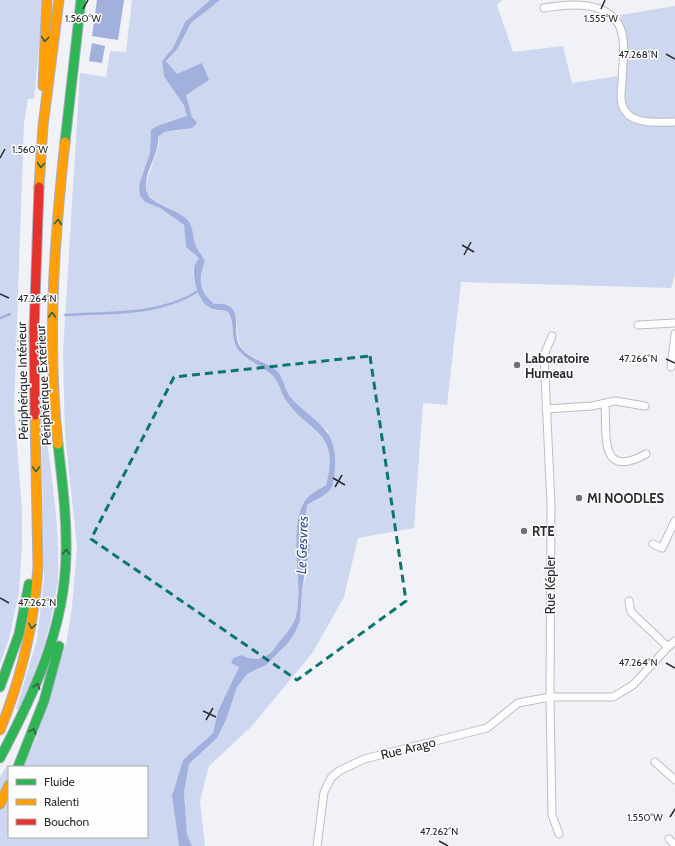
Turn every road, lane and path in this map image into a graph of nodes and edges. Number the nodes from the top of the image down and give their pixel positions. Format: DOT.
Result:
graph roads {
  1 [pos="47,0"];
  2 [pos="59,0"];
  3 [pos="81,0"];
  4 [pos="544,8"];
  5 [pos="675,122"];
  6 [pos="43,126"];
  7 [pos="675,323"];
  8 [pos="638,325"];
  9 [pos="675,334"];
  10 [pos="552,336"];
  11 [pos="671,367"];
  12 [pos="605,404"];
  13 [pos="645,406"];
  14 [pos="546,409"];
  15 [pos="646,454"];
  16 [pos="37,517"];
  17 [pos="675,521"];
  18 [pos="653,544"];
  19 [pos="629,601"];
  20 [pos="58,615"];
  21 [pos="675,642"];
  22 [pos="668,647"];
  23 [pos="0,687"];
  24 [pos="550,697"];
  25 [pos="0,730"];
  26 [pos="0,758"];
  27 [pos="655,762"];
  28 [pos="18,766"];
  29 [pos="675,780"];
  30 [pos="8,787"];
  31 [pos="0,804"];
  32 [pos="560,834"];
  33 [pos="669,839"];
  34 [pos="675,845"];
  35 [pos="317,846"];
  1 -- 6 [label="highway, one-way"];
  2 -- 6 [label="highway, Périphérique Intérieur"];
  20 -- 3 [label="highway, Périphérique Extérieur, one-way"];
  4 -- 5 [label="street"];
  6 -- 16 [label="highway, Périphérique Intérieur, one-way"];
  7 -- 8 [label="street"];
  9 -- 11 [label="street"];
  10 -- 14 [label="street, Rue Képler"];
  12 -- 13 [label="street"];
  12 -- 14 [label="street"];
  12 -- 15 [label="street"];
  14 -- 24 [label="street, Rue Képler"];
  16 -- 23 [label="highway"];
  16 -- 25 [label="highway, Périphérique Intérieur, one-way"];
  17 -- 18 [label="street"];
  19 -- 22 [label="street"];
  26 -- 20 [label="highway, Périphérique Extérieur, one-way"];
  28 -- 20 [label="highway, one-way"];
  21 -- 22 [label="street, Rue Arago"];
  22 -- 24 [label="street, Rue Arago"];
  24 -- 32 [label="street, Rue Képler"];
  24 -- 35 [label="street, Rue Arago"];
  27 -- 29 [label="street"];
  30 -- 31 [label="highway"];
  33 -- 34 [label="street"];
}
